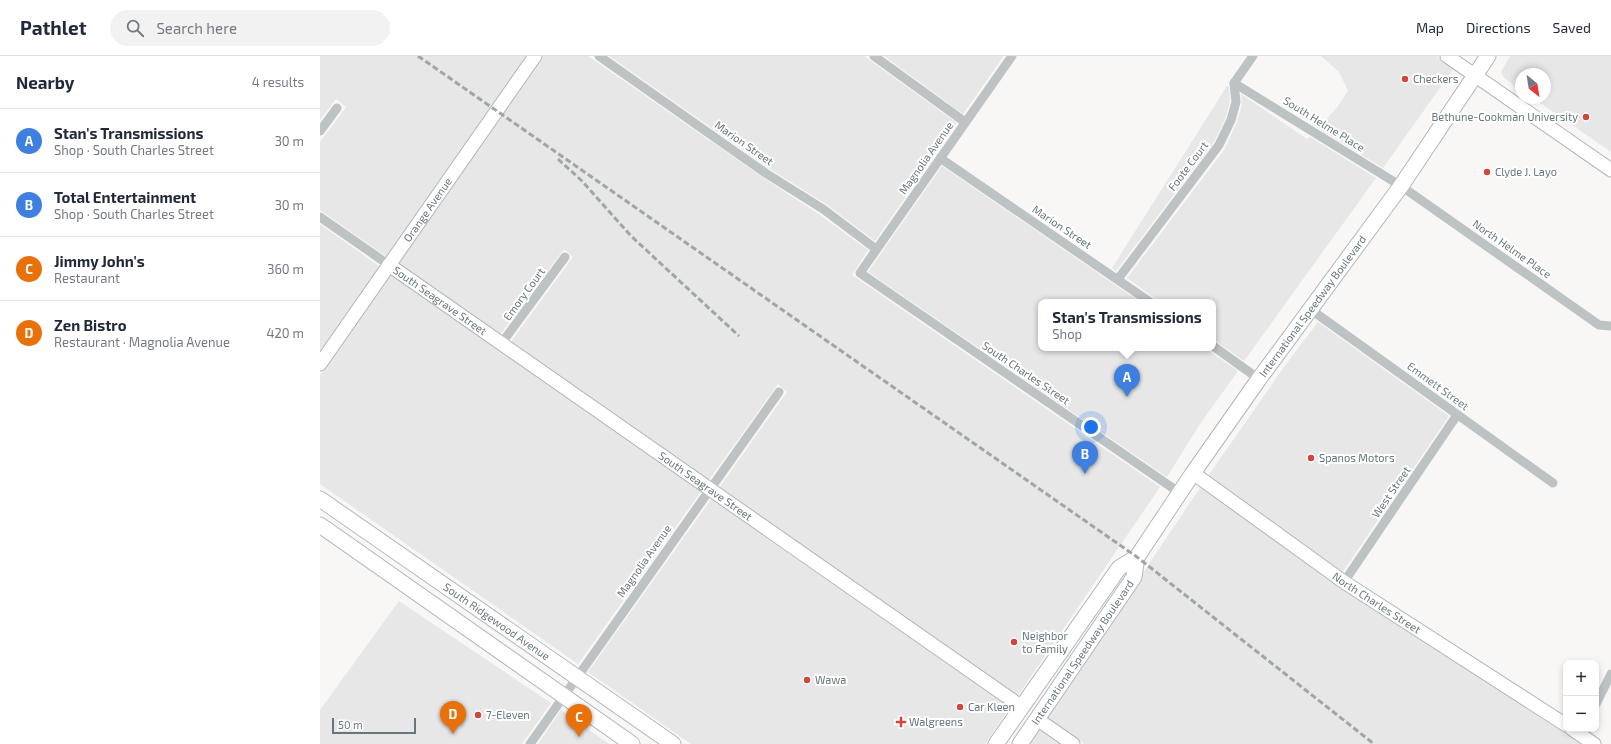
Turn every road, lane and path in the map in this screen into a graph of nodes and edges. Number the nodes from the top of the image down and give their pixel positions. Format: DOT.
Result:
graph roads {
  1 [pos="535,56"];
  2 [pos="598,56"];
  3 [pos="874,56"];
  4 [pos="1012,56"];
  5 [pos="1253,56"];
  6 [pos="1447,56"];
  7 [pos="1488,56"];
  8 [pos="1475,76"];
  9 [pos="1234,83"];
  10 [pos="337,108"];
  11 [pos="965,122"];
  12 [pos="320,131"];
  13 [pos="940,158"];
  14 [pos="1611,170"];
  15 [pos="1401,186"];
  16 [pos="320,217"];
  17 [pos="876,249"];
  18 [pos="565,257"];
  19 [pos="389,265"];
  20 [pos="860,273"];
  21 [pos="1118,279"];
  22 [pos="1146,299"];
  23 [pos="1310,309"];
  24 [pos="1611,326"];
  25 [pos="502,344"];
  26 [pos="1216,348"];
  27 [pos="320,364"];
  28 [pos="1259,379"];
  29 [pos="779,392"];
  30 [pos="1457,415"];
  31 [pos="1193,472"];
  32 [pos="1553,483"];
  33 [pos="710,489"];
  34 [pos="1180,493"];
  35 [pos="320,498"];
  36 [pos="320,525"];
  37 [pos="1137,557"];
  38 [pos="1344,582"];
  39 [pos="1104,591"];
  40 [pos="1611,674"];
  41 [pos="576,677"];
  42 [pos="564,696"];
  43 [pos="1599,698"];
  44 [pos="1022,707"];
  45 [pos="1038,719"];
  46 [pos="1563,723"];
  47 [pos="1580,732"];
  48 [pos="530,744"];
  49 [pos="632,744"];
  50 [pos="673,744"];
  51 [pos="996,744"];
  52 [pos="1008,744"];
  53 [pos="1020,744"];
  54 [pos="1073,744"];
  55 [pos="1594,744"];
  1 -- 19 [label="street, Orange Avenue"];
  2 -- 17 [label="street, Marion Street"];
  3 -- 11 [label="street"];
  4 -- 11 [label="street, Magnolia Avenue"];
  5 -- 9 [label="street"];
  6 -- 8 [label="street"];
  7 -- 8 [label="main road, International Speedway Boulevard"];
  8 -- 14 [label="street"];
  8 -- 15 [label="main road, International Speedway Boulevard"];
  9 -- 15 [label="street, South Helme Place"];
  9 -- 21 [label="street, Foote Court"];
  10 -- 12 [label="street"];
  11 -- 13 [label="street, Magnolia Avenue"];
  13 -- 17 [label="street, Magnolia Avenue"];
  13 -- 21 [label="street, Marion Street"];
  15 -- 23 [label="main road, International Speedway Boulevard"];
  15 -- 24 [label="street, North Helme Place"];
  16 -- 19 [label="street"];
  17 -- 20 [label="street, Magnolia Avenue"];
  18 -- 25 [label="street, Emory Court"];
  19 -- 25 [label="street, South Seagrave Street"];
  19 -- 27 [label="street, Orange Avenue"];
  20 -- 34 [label="street, South Charles Street"];
  21 -- 22 [label="street, Marion Street"];
  23 -- 28 [label="main road, International Speedway Boulevard"];
  23 -- 30 [label="street, Emmett Street"];
  25 -- 33 [label="street, South Seagrave Street"];
  26 -- 28 [label="street"];
  28 -- 31 [label="main road, International Speedway Boulevard"];
  29 -- 33 [label="street, Magnolia Avenue"];
  30 -- 32 [label="street, Emmett Street"];
  30 -- 38 [label="street, West Street"];
  31 -- 34 [label="main road, International Speedway Boulevard"];
  31 -- 38 [label="street, North Charles Street"];
  33 -- 41 [label="street, Magnolia Avenue"];
  33 -- 44 [label="street, South Seagrave Street"];
  34 -- 37 [label="main road, International Speedway Boulevard"];
  35 -- 41 [label="main road, South Ridgewood Avenue"];
  36 -- 42 [label="main road, South Ridgewood Avenue"];
  37 -- 39 [label="main road, International Speedway Boulevard"];
  37 -- 45 [label="main road, International Speedway Boulevard"];
  38 -- 46 [label="street, North Charles Street"];
  39 -- 44 [label="main road, International Speedway Boulevard"];
  39 -- 45 [label="main road"];
  40 -- 43 [label="street"];
  41 -- 42 [label="street, Magnolia Avenue"];
  41 -- 50 [label="main road, South Ridgewood Avenue"];
  42 -- 48 [label="street, Magnolia Avenue"];
  42 -- 49 [label="main road, South Ridgewood Avenue"];
  44 -- 51 [label="main road, International Speedway Boulevard"];
  44 -- 52 [label="main road"];
  45 -- 53 [label="main road, International Speedway Boulevard"];
  45 -- 54 [label="street"];
  47 -- 55 [label="street"];
}
